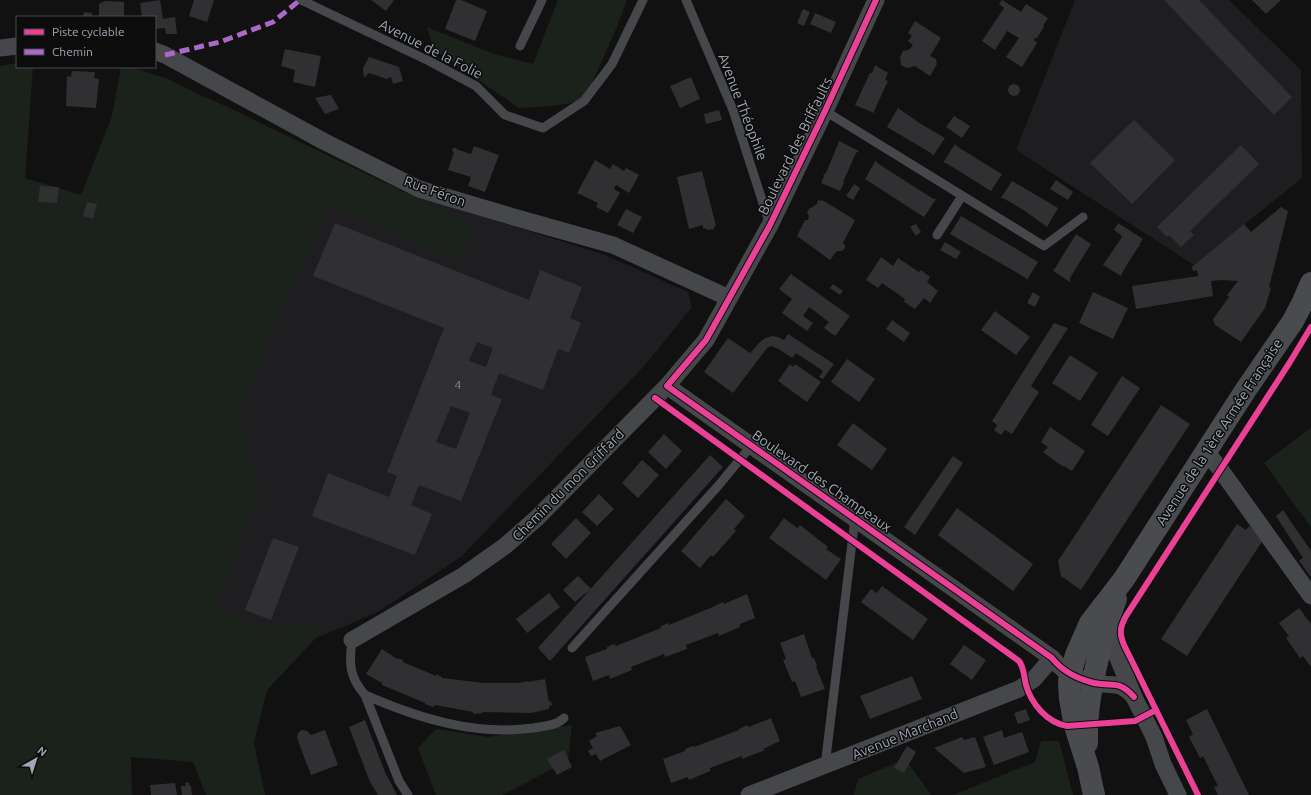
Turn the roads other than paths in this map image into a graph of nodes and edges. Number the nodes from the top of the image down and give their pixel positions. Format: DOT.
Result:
graph roads {
  1 [pos="301,0"];
  2 [pos="542,0"];
  3 [pos="643,0"];
  4 [pos="686,0"];
  5 [pos="876,0"];
  6 [pos="16,46"];
  7 [pos="520,46"];
  8 [pos="0,48"];
  9 [pos="156,51"];
  10 [pos="825,112"];
  11 [pos="962,196"];
  12 [pos="1083,217"];
  13 [pos="770,225"];
  14 [pos="936,235"];
  15 [pos="1311,283"];
  16 [pos="728,298"];
  17 [pos="661,392"];
  18 [pos="751,446"];
  19 [pos="1206,451"];
  20 [pos="855,518"];
  21 [pos="1124,579"];
  22 [pos="1311,596"];
  23 [pos="1106,629"];
  24 [pos="352,640"];
  25 [pos="572,648"];
  26 [pos="1052,658"];
  27 [pos="1072,667"];
  28 [pos="1094,673"];
  29 [pos="1125,676"];
  30 [pos="365,695"];
  31 [pos="1134,697"];
  32 [pos="564,718"];
  33 [pos="826,766"];
  34 [pos="1088,767"];
  35 [pos="408,795"];
  36 [pos="749,795"];
  37 [pos="1094,795"];
  38 [pos="1178,795"];
  1 -- 3 [label="lane, Avenue de la Folie"];
  2 -- 7 [label="lane"];
  4 -- 13 [label="lane, Avenue Théophile"];
  5 -- 10 [label="street, Boulevard des Briffaults"];
  6 -- 8 [label="street"];
  9 -- 16 [label="street, Rue Féron"];
  10 -- 11 [label="lane"];
  10 -- 13 [label="street, Boulevard des Briffaults"];
  11 -- 12 [label="lane"];
  11 -- 14 [label="lane"];
  13 -- 16 [label="street, Boulevard des Briffaults"];
  15 -- 19 [label="main road, Avenue de la 1ère Armée Française"];
  16 -- 17 [label="street"];
  17 -- 18 [label="street, Boulevard des Champeaux"];
  17 -- 24 [label="street, Chemin du mon Griffard"];
  18 -- 20 [label="street, Boulevard des Champeaux"];
  18 -- 25 [label="lane"];
  19 -- 21 [label="main road, Avenue de la 1ère Armée Française"];
  19 -- 22 [label="street"];
  20 -- 26 [label="street, Boulevard des Champeaux"];
  20 -- 33 [label="lane"];
  21 -- 23 [label="main road, Avenue de la 1ère Armée Française"];
  21 -- 27 [label="main road, Avenue de la 1ère Armée Française"];
  23 -- 28 [label="main road, Avenue de la 1ère Armée Française"];
  23 -- 29 [label="street"];
  24 -- 30 [label="lane"];
  26 -- 27 [label="street"];
  26 -- 33 [label="street, Avenue Marchand"];
  27 -- 28 [label="street"];
  27 -- 34 [label="main road"];
  28 -- 29 [label="street"];
  28 -- 31 [label="street"];
  28 -- 34 [label="main road, Avenue de la 1ère Armée Française"];
  29 -- 31 [label="street"];
  30 -- 32 [label="lane"];
  30 -- 35 [label="lane"];
  31 -- 38 [label="street"];
  33 -- 36 [label="street, Avenue Marchand"];
  34 -- 37 [label="main road"];
}
